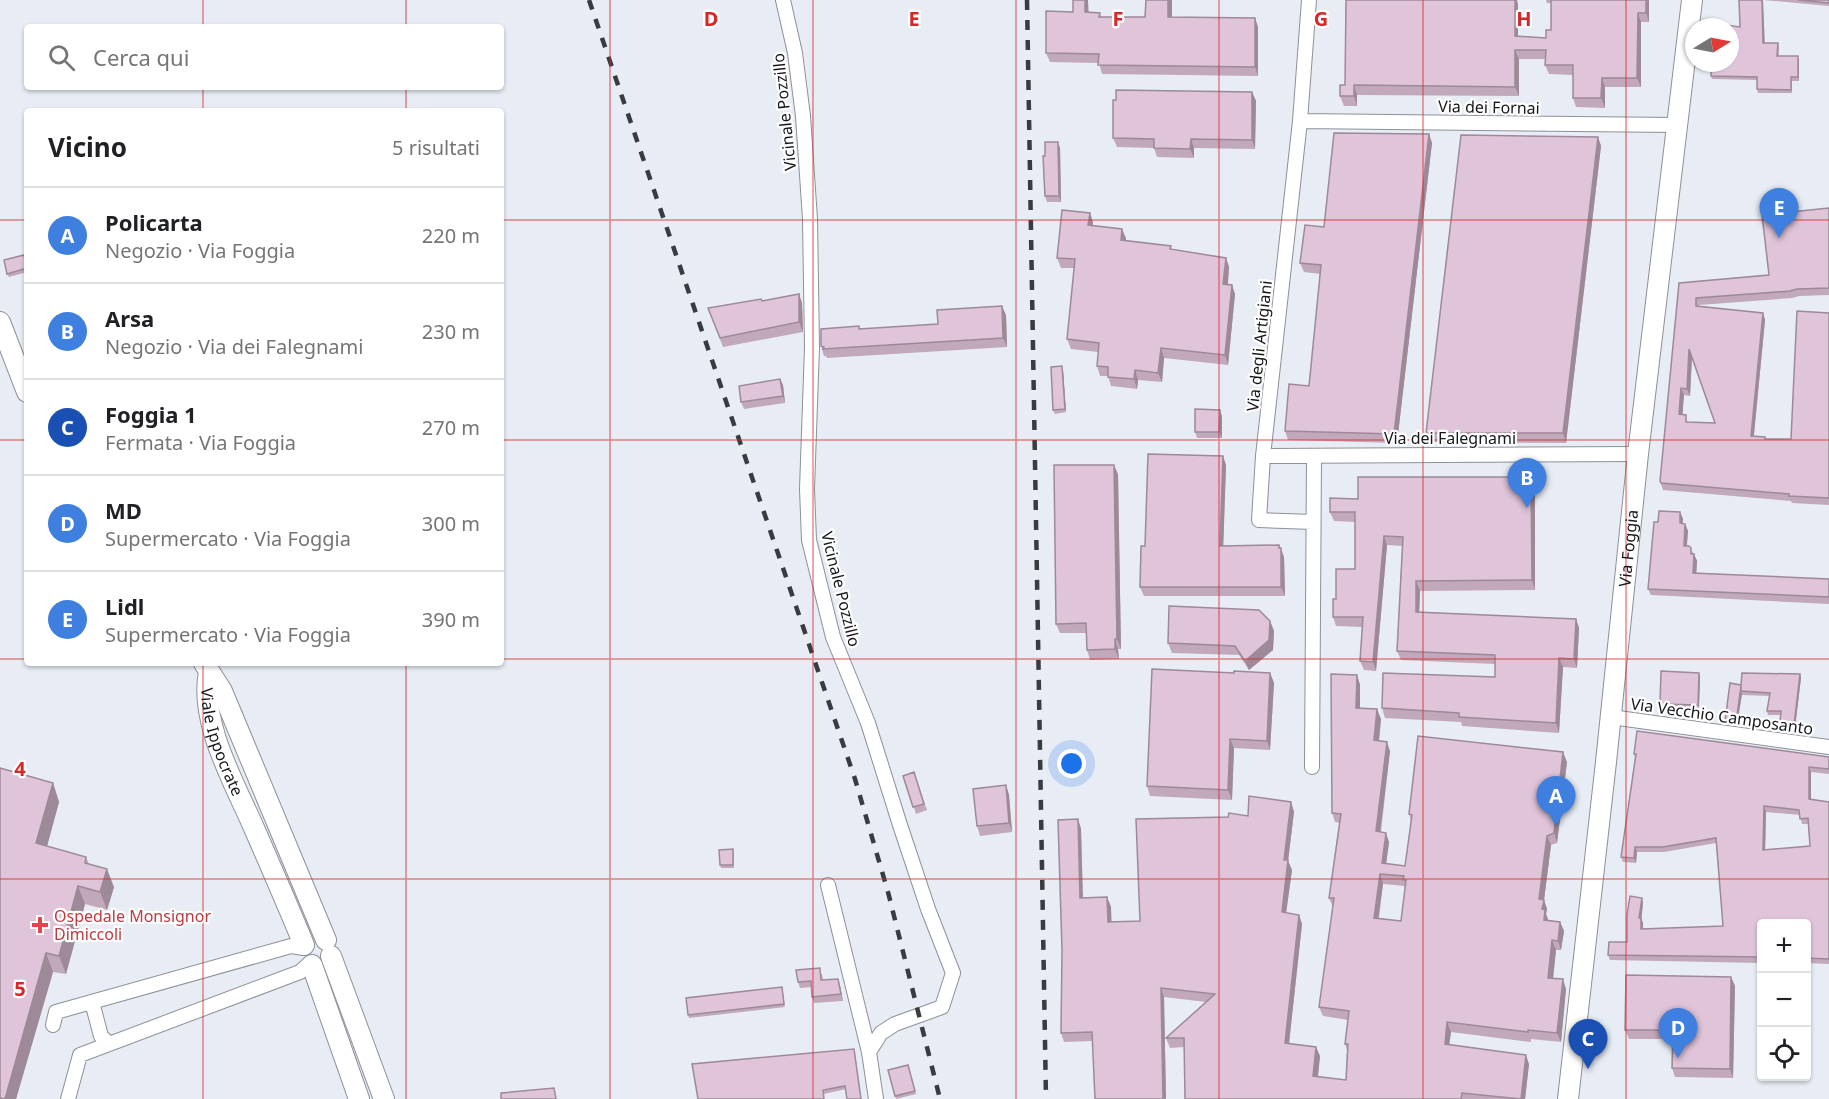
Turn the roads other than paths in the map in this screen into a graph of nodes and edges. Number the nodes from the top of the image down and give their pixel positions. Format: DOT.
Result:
graph roads {
  1 [pos="783,0"];
  2 [pos="1309,0"];
  3 [pos="1692,0"];
  4 [pos="1300,121"];
  5 [pos="1677,125"];
  6 [pos="0,322"];
  7 [pos="24,384"];
  8 [pos="1638,454"];
  9 [pos="1263,456"];
  10 [pos="1314,456"];
  11 [pos="1313,522"];
  12 [pos="207,668"];
  13 [pos="1611,717"];
  14 [pos="1829,747"];
  15 [pos="1311,767"];
  16 [pos="828,885"];
  17 [pos="329,948"];
  18 [pos="308,955"];
  19 [pos="92,1002"];
  20 [pos="53,1025"];
  21 [pos="109,1044"];
  22 [pos="869,1052"];
  23 [pos="68,1099"];
  24 [pos="359,1099"];
  25 [pos="384,1099"];
  26 [pos="876,1099"];
  27 [pos="1568,1099"];
  1 -- 22 [label="street, Vicinale Pozzillo"];
  2 -- 4 [label="street, Via degli Artigiani"];
  3 -- 5 [label="main road, Via Foggia"];
  4 -- 5 [label="street, Via dei Fornai"];
  4 -- 9 [label="street, Via degli Artigiani"];
  5 -- 8 [label="main road, Via Foggia"];
  6 -- 7 [label="main road"];
  8 -- 10 [label="street, Via dei Falegnami"];
  8 -- 13 [label="main road, Via Foggia"];
  9 -- 10 [label="street, Via dei Falegnami"];
  9 -- 11 [label="street, Via degli Artigiani"];
  10 -- 11 [label="street"];
  11 -- 15 [label="street"];
  12 -- 17 [label="main road, Viale Ippocrate"];
  12 -- 18 [label="main road, Viale Ippocrate"];
  13 -- 14 [label="street, Via Vecchio Camposanto"];
  13 -- 27 [label="main road, Via Foggia"];
  16 -- 22 [label="street"];
  17 -- 18 [label="main road"];
  17 -- 25 [label="main road, Viale Ippocrate"];
  18 -- 19 [label="street"];
  18 -- 21 [label="street"];
  18 -- 24 [label="main road, Viale Ippocrate"];
  19 -- 20 [label="street"];
  19 -- 21 [label="street"];
  21 -- 23 [label="street"];
  22 -- 26 [label="street"];
}
